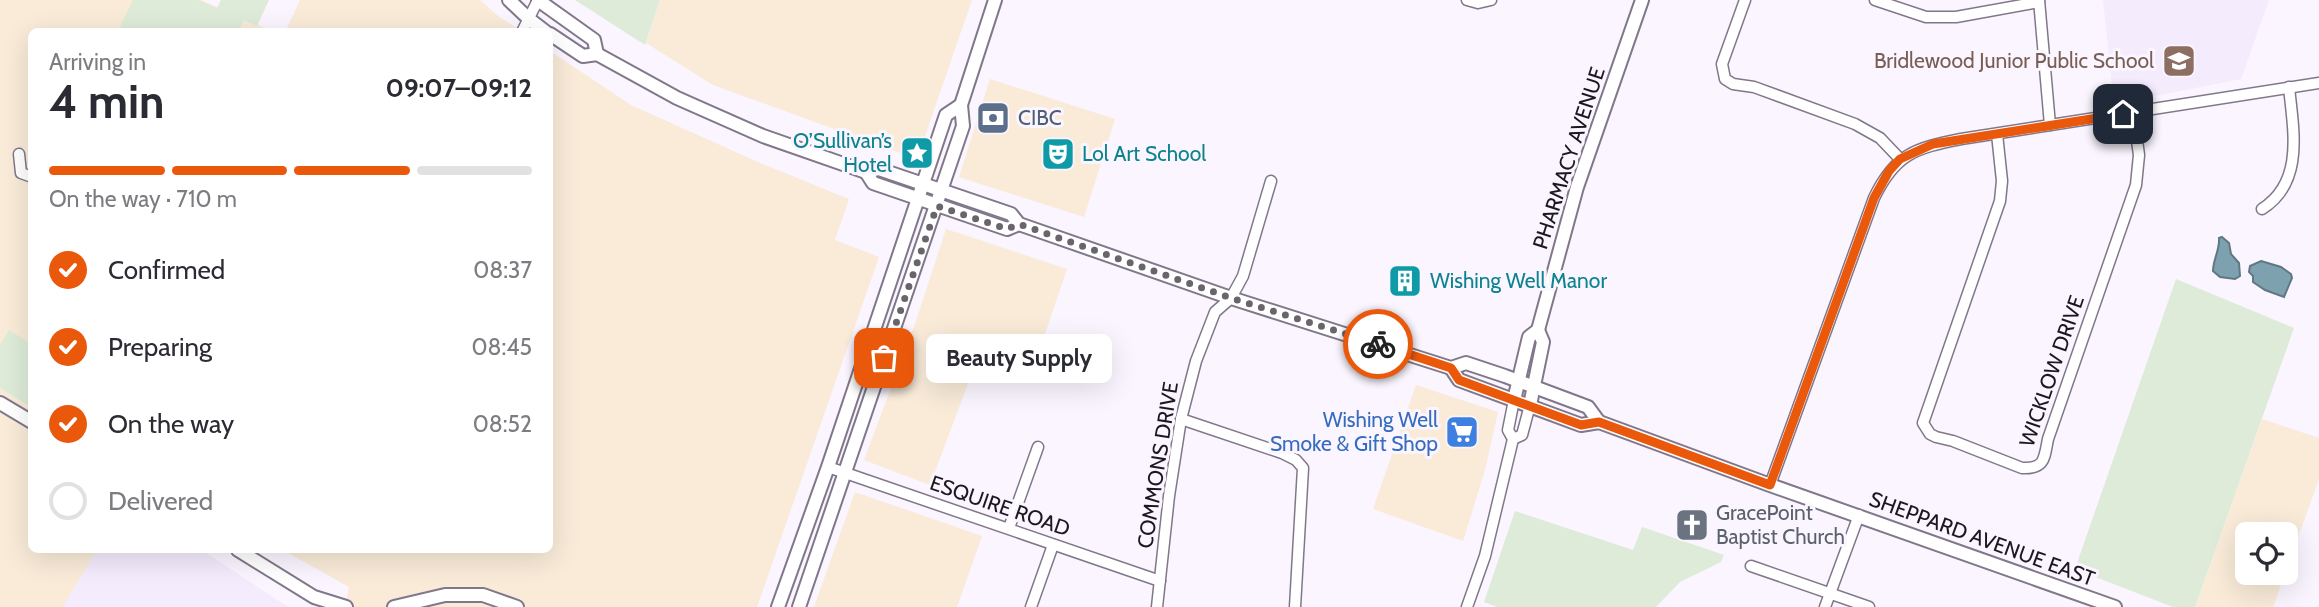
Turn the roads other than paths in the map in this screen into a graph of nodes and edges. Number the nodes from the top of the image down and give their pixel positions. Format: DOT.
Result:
graph roads {
  1 [pos="509,0"];
  2 [pos="995,0"];
  3 [pos="1491,0"];
  4 [pos="1642,0"];
  5 [pos="1745,0"];
  6 [pos="1875,0"];
  7 [pos="1468,1"];
  8 [pos="2039,1"];
  9 [pos="541,3"];
  10 [pos="529,19"];
  11 [pos="524,28"];
  12 [pos="540,28"];
  13 [pos="543,28"];
  14 [pos="553,37"];
  15 [pos="597,54"];
  16 [pos="2319,83"];
  17 [pos="2289,88"];
  18 [pos="961,105"];
  19 [pos="2133,113"];
  20 [pos="2050,125"];
  21 [pos="1997,134"];
  22 [pos="19,155"];
  23 [pos="1900,159"];
  24 [pos="866,172"];
  25 [pos="28,176"];
  26 [pos="1271,181"];
  27 [pos="922,184"];
  28 [pos="941,191"];
  29 [pos="918,200"];
  30 [pos="937,206"];
  31 [pos="2262,209"];
  32 [pos="1019,224"];
  33 [pos="1231,298"];
  34 [pos="1538,330"];
  35 [pos="1451,368"];
  36 [pos="1518,381"];
  37 [pos="1533,387"];
  38 [pos="1514,400"];
  39 [pos="0,403"];
  40 [pos="1530,405"];
  41 [pos="1181,419"];
  42 [pos="28,420"];
  43 [pos="1599,422"];
  44 [pos="1513,439"];
  45 [pos="1038,446"];
  46 [pos="828,467"];
  47 [pos="846,474"];
  48 [pos="1770,485"];
  49 [pos="1859,515"];
  50 [pos="1009,528"];
  51 [pos="1052,545"];
  52 [pos="243,553"];
  53 [pos="1751,566"];
  54 [pos="1160,581"];
  55 [pos="1830,594"];
  56 [pos="346,607"];
  57 [pos="394,607"];
  58 [pos="517,607"];
  59 [pos="778,607"];
  60 [pos="799,607"];
  61 [pos="1031,607"];
  62 [pos="1157,607"];
  63 [pos="1294,607"];
  64 [pos="1467,607"];
  65 [pos="1825,607"];
  66 [pos="1869,607"];
  67 [pos="2115,607"];
  1 -- 10 [label="main road, SHEPPARD AVENUE EAST"];
  2 -- 18 [label="main road"];
  3 -- 7 [label="street"];
  4 -- 34 [label="main road, PHARMACY AVENUE"];
  5 -- 23 [label="street"];
  6 -- 8 [label="street"];
  8 -- 20 [label="street"];
  9 -- 10 [label="street"];
  9 -- 13 [label="street"];
  9 -- 15 [label="main road, SHEPPARD AVENUE EAST"];
  10 -- 11 [label="street"];
  10 -- 12 [label="main road, SHEPPARD AVENUE EAST"];
  14 -- 15 [label="main road, SHEPPARD AVENUE EAST"];
  15 -- 24 [label="main road, SHEPPARD AVENUE EAST"];
  16 -- 17 [label="street"];
  17 -- 19 [label="street"];
  17 -- 31 [label="street"];
  18 -- 27 [label="main road"];
  18 -- 28 [label="main road"];
  19 -- 20 [label="street"];
  19 -- 21 [label="street, WICKLOW DRIVE"];
  20 -- 21 [label="street"];
  21 -- 23 [label="street"];
  22 -- 25 [label="street"];
  23 -- 48 [label="street"];
  24 -- 27 [label="main road, SHEPPARD AVENUE EAST"];
  24 -- 29 [label="main road, SHEPPARD AVENUE EAST"];
  26 -- 33 [label="street, COMMONS DRIVE"];
  27 -- 28 [label="main road, SHEPPARD AVENUE EAST"];
  27 -- 29 [label="main road"];
  28 -- 30 [label="main road"];
  28 -- 32 [label="main road, SHEPPARD AVENUE EAST"];
  29 -- 30 [label="main road, SHEPPARD AVENUE EAST"];
  29 -- 46 [label="main road"];
  30 -- 32 [label="main road, SHEPPARD AVENUE EAST"];
  30 -- 47 [label="main road"];
  32 -- 33 [label="main road, SHEPPARD AVENUE EAST"];
  33 -- 35 [label="main road, SHEPPARD AVENUE EAST"];
  33 -- 41 [label="street, COMMONS DRIVE"];
  34 -- 36 [label="main road, PHARMACY AVENUE"];
  34 -- 37 [label="main road, PHARMACY AVENUE"];
  35 -- 36 [label="main road, SHEPPARD AVENUE EAST"];
  35 -- 38 [label="main road, SHEPPARD AVENUE EAST"];
  36 -- 37 [label="main road, SHEPPARD AVENUE EAST"];
  36 -- 38 [label="main road, PHARMACY AVENUE"];
  37 -- 40 [label="main road, PHARMACY AVENUE"];
  37 -- 43 [label="main road, SHEPPARD AVENUE EAST"];
  38 -- 40 [label="main road, SHEPPARD AVENUE EAST"];
  38 -- 44 [label="street, PHARMACY AVENUE"];
  39 -- 42 [label="main road"];
  40 -- 43 [label="main road, SHEPPARD AVENUE EAST"];
  40 -- 44 [label="street, PHARMACY AVENUE"];
  41 -- 54 [label="street, COMMONS DRIVE"];
  41 -- 63 [label="street"];
  43 -- 48 [label="main road, SHEPPARD AVENUE EAST"];
  44 -- 64 [label="street, PHARMACY AVENUE"];
  45 -- 50 [label="street"];
  46 -- 47 [label="street, ESQUIRE ROAD"];
  46 -- 59 [label="main road"];
  47 -- 50 [label="street, ESQUIRE ROAD"];
  47 -- 60 [label="main road"];
  48 -- 49 [label="main road, SHEPPARD AVENUE EAST"];
  49 -- 55 [label="street"];
  49 -- 67 [label="main road, SHEPPARD AVENUE EAST"];
  50 -- 51 [label="street, ESQUIRE ROAD"];
  51 -- 54 [label="street, ESQUIRE ROAD"];
  51 -- 61 [label="street"];
  52 -- 56 [label="main road"];
  53 -- 55 [label="street"];
  54 -- 62 [label="street, COMMONS DRIVE"];
  55 -- 65 [label="street"];
  55 -- 66 [label="street"];
  57 -- 58 [label="main road"];
}
